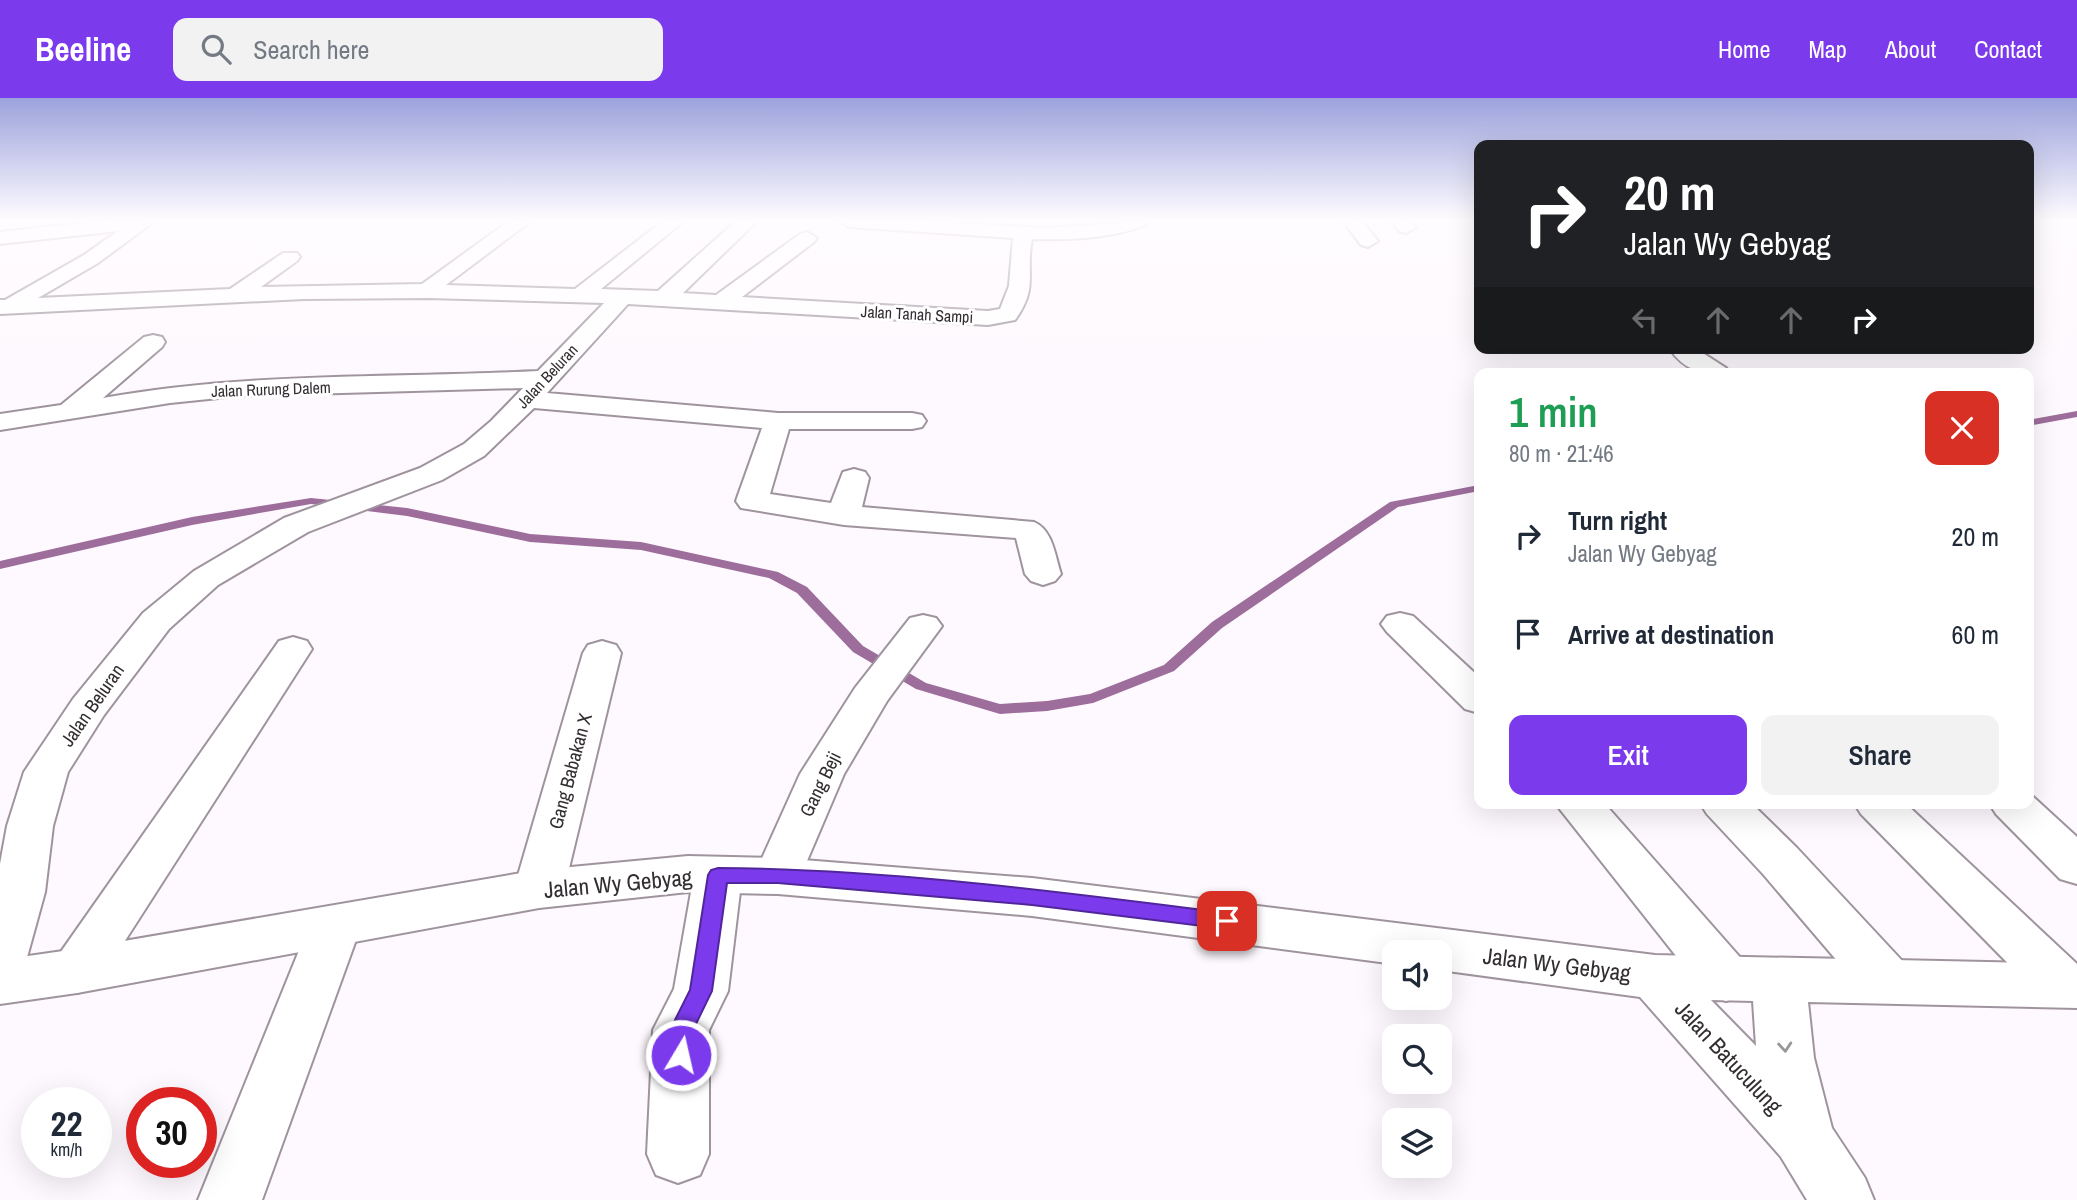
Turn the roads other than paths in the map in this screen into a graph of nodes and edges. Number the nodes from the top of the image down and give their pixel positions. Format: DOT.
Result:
graph roads {
  1 [pos="66,272"];
  2 [pos="268,272"];
  3 [pos="448,272"];
  4 [pos="609,272"];
  5 [pos="692,272"];
  6 [pos="761,272"];
  7 [pos="1021,272"];
  8 [pos="428,291"];
  9 [pos="582,294"];
  10 [pos="236,295"];
  11 [pos="624,296"];
  12 [pos="664,298"];
  13 [pos="720,303"];
  14 [pos="4,306"];
  15 [pos="153,342"];
  16 [pos="1686,354"];
  17 [pos="1709,368"];
  18 [pos="534,389"];
  19 [pos="67,414"];
  20 [pos="778,421"];
  21 [pos="912,421"];
  22 [pos="0,422"];
  23 [pos="854,478"];
  24 [pos="844,514"];
  25 [pos="1043,574"];
  26 [pos="1400,624"];
  27 [pos="913,637"];
  28 [pos="293,649"];
  29 [pos="601,653"];
  30 [pos="1474,694"];
  31 [pos="1584,809"];
  32 [pos="1729,809"];
  33 [pos="1883,809"];
  34 [pos="2018,809"];
  35 [pos="2077,866"];
  36 [pos="718,875"];
  37 [pos="778,876"];
  38 [pos="539,889"];
  39 [pos="334,926"];
  40 [pos="0,961"];
  41 [pos="77,971"];
  42 [pos="1655,977"];
  43 [pos="1752,979"];
  44 [pos="1887,981"];
  45 [pos="0,982"];
  46 [pos="2071,985"];
  47 [pos="1803,1137"];
  48 [pos="678,1154"];
  49 [pos="230,1200"];
  50 [pos="1842,1200"];
  1 -- 14 [label="street"];
  2 -- 10 [label="street"];
  3 -- 8 [label="street"];
  4 -- 9 [label="street"];
  5 -- 12 [label="street"];
  6 -- 13 [label="street"];
  7 -- 13 [label="street, Jalan Tanah Sampi"];
  8 -- 9 [label="street, Jalan Tanah Sampi"];
  8 -- 10 [label="street, Jalan Tanah Sampi"];
  9 -- 11 [label="street, Jalan Tanah Sampi"];
  10 -- 14 [label="street, Jalan Tanah Sampi"];
  11 -- 12 [label="street, Jalan Tanah Sampi"];
  11 -- 18 [label="street, Jalan Beluran"];
  12 -- 13 [label="street, Jalan Tanah Sampi"];
  15 -- 19 [label="street"];
  16 -- 17 [label="street"];
  18 -- 19 [label="street, Jalan Rurung Dalem"];
  18 -- 20 [label="street, Jalan Rurung Dalem"];
  18 -- 40 [label="street, Jalan Beluran"];
  19 -- 22 [label="street, Jalan Rurung Dalem"];
  20 -- 21 [label="street, Jalan Rurung Dalem"];
  20 -- 24 [label="street"];
  23 -- 24 [label="street"];
  24 -- 25 [label="street"];
  26 -- 30 [label="street"];
  27 -- 37 [label="street, Gang Beji"];
  28 -- 41 [label="street"];
  29 -- 38 [label="street, Gang Babakan X"];
  31 -- 43 [label="street"];
  32 -- 44 [label="street"];
  33 -- 46 [label="street"];
  34 -- 35 [label="street"];
  36 -- 37 [label="street, Jalan Wy Gebyag"];
  36 -- 38 [label="street, Jalan Wy Gebyag"];
  36 -- 48 [label="street"];
  37 -- 42 [label="street, Jalan Wy Gebyag"];
  38 -- 39 [label="street, Jalan Wy Gebyag"];
  39 -- 41 [label="street, Jalan Wy Gebyag"];
  39 -- 49 [label="street"];
  41 -- 45 [label="street, Jalan Wy Gebyag"];
  42 -- 43 [label="street, Jalan Wy Gebyag"];
  42 -- 47 [label="street, Jalan Batuculung"];
  43 -- 44 [label="street, Jalan Wy Gebyag"];
  43 -- 47 [label="street, Jalan Batuculung, one-way"];
  44 -- 46 [label="street, Jalan Wy Gebyag"];
  47 -- 50 [label="street, Jalan Batuculung"];
}
